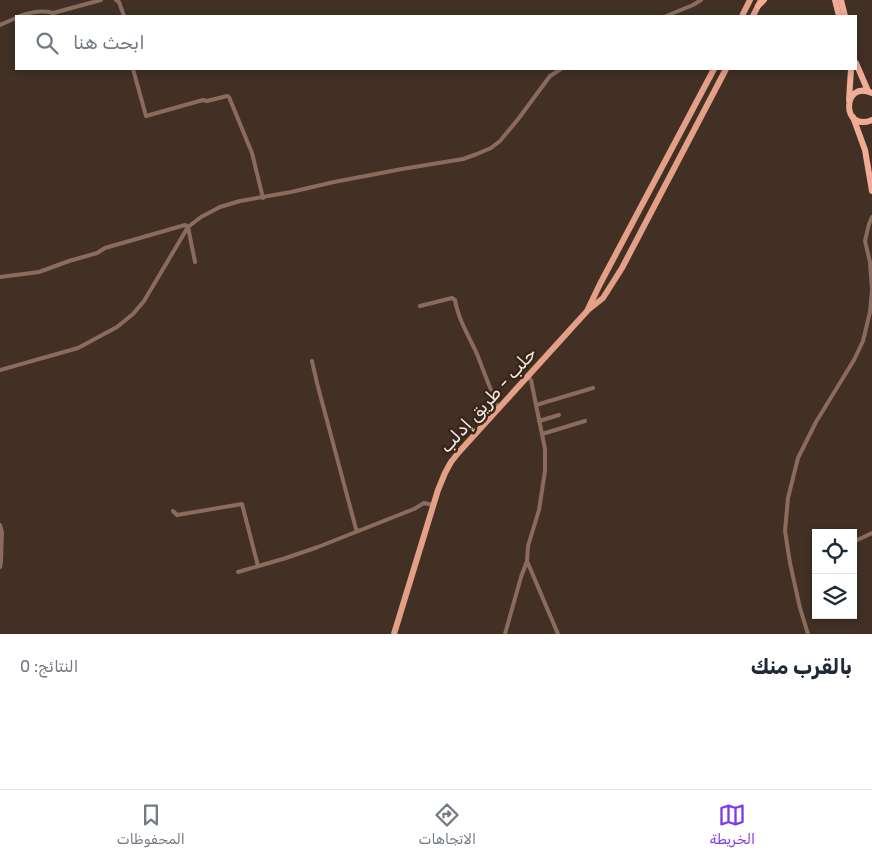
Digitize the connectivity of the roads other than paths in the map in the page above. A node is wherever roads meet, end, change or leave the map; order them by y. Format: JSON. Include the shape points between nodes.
{"nodes":[{"id":1,"x":101,"y":0,"type":"edge"},
{"id":2,"x":116,"y":0,"type":"edge"},
{"id":3,"x":701,"y":0,"type":"edge"},
{"id":4,"x":828,"y":0,"type":"edge"},
{"id":5,"x":835,"y":0,"type":"edge"},
{"id":6,"x":841,"y":0,"type":"edge"},
{"id":7,"x":749,"y":1,"type":"edge"},
{"id":8,"x":761,"y":2,"type":"edge"},
{"id":9,"x":838,"y":13,"type":"edge"},
{"id":10,"x":22,"y":15,"type":"edge"},
{"id":11,"x":124,"y":15,"type":"edge"},
{"id":12,"x":668,"y":15,"type":"edge"},
{"id":13,"x":742,"y":15,"type":"edge"},
{"id":14,"x":754,"y":15,"type":"edge"},
{"id":15,"x":845,"y":15,"type":"edge"},
{"id":16,"x":15,"y":18,"type":"edge"},
{"id":17,"x":0,"y":25,"type":"edge"},
{"id":18,"x":857,"y":65,"type":"edge"},
{"id":19,"x":133,"y":70,"type":"edge"},
{"id":20,"x":559,"y":70,"type":"edge"},
{"id":21,"x":713,"y":70,"type":"edge"},
{"id":22,"x":725,"y":70,"type":"edge"},
{"id":23,"x":851,"y":70,"type":"edge"},
{"id":24,"x":870,"y":92,"type":"edge"},
{"id":25,"x":849,"y":101,"type":"junction"},
{"id":26,"x":853,"y":117,"type":"junction"},
{"id":27,"x":872,"y":120,"type":"edge"},
{"id":28,"x":872,"y":191,"type":"edge"},
{"id":29,"x":262,"y":198,"type":"junction"},
{"id":30,"x":872,"y":217,"type":"edge"},
{"id":31,"x":188,"y":227,"type":"junction"},
{"id":32,"x":195,"y":262,"type":"dead end"},
{"id":33,"x":0,"y":277,"type":"edge"},
{"id":34,"x":420,"y":306,"type":"dead end"},
{"id":35,"x":588,"y":310,"type":"junction"},
{"id":36,"x":312,"y":361,"type":"dead end"},
{"id":37,"x":0,"y":370,"type":"edge"},
{"id":38,"x":528,"y":377,"type":"junction"},
{"id":39,"x":593,"y":388,"type":"dead end"},
{"id":40,"x":536,"y":405,"type":"junction"},
{"id":41,"x":499,"y":409,"type":"junction"},
{"id":42,"x":559,"y":415,"type":"dead end"},
{"id":43,"x":539,"y":420,"type":"junction"},
{"id":44,"x":585,"y":421,"type":"dead end"},
{"id":45,"x":542,"y":434,"type":"junction"},
{"id":46,"x":433,"y":505,"type":"junction"},
{"id":47,"x":173,"y":510,"type":"dead end"},
{"id":48,"x":0,"y":525,"type":"edge"},
{"id":49,"x":359,"y":531,"type":"junction"},
{"id":50,"x":872,"y":533,"type":"edge"},
{"id":51,"x":857,"y":540,"type":"edge"},
{"id":52,"x":527,"y":560,"type":"junction"},
{"id":53,"x":258,"y":566,"type":"junction"},
{"id":54,"x":0,"y":567,"type":"edge"},
{"id":55,"x":238,"y":572,"type":"dead end"},
{"id":56,"x":394,"y":634,"type":"edge"},
{"id":57,"x":506,"y":634,"type":"edge"},
{"id":58,"x":558,"y":634,"type":"edge"},
{"id":59,"x":808,"y":634,"type":"edge"}],
"edges":[{"from":1,"to":10,"type":"street","via":[[53,13],[30,12]]},
{"from":2,"to":11,"type":"street"},
{"from":3,"to":12,"type":"street"},
{"from":4,"to":9,"type":"highway"},
{"from":5,"to":9,"type":"highway"},
{"from":6,"to":15,"type":"highway"},
{"from":7,"to":8,"type":"main road"},
{"from":7,"to":13,"type":"main road"},
{"from":8,"to":14,"type":"main road"},
{"from":16,"to":17,"type":"street"},
{"from":18,"to":24,"type":"highway"},
{"from":19,"to":29,"type":"street","via":[[146,116],[203,100],[229,97],[252,153]]},
{"from":20,"to":29,"type":"street","via":[[550,76],[519,118],[491,148],[463,159]]},
{"from":21,"to":35,"type":"main road","name":"حلب - طريق إدلب"},
{"from":22,"to":35,"type":"main road","name":"حلب - طريق إدلب","via":[[622,268],[603,298]]},
{"from":23,"to":25,"type":"highway"},
{"from":24,"to":25,"type":"highway","via":[[857,92]]},
{"from":25,"to":26,"type":"highway","via":[[848,110]]},
{"from":26,"to":27,"type":"highway","via":[[861,122]]},
{"from":26,"to":28,"type":"highway","via":[[865,150]]},
{"from":29,"to":31,"type":"street","via":[[220,207]]},
{"from":30,"to":59,"type":"street","via":[[865,241],[872,290],[863,341],[798,458],[788,498],[785,530]]},
{"from":31,"to":32,"type":"street"},
{"from":31,"to":33,"type":"street","via":[[185,225],[105,248],[39,272]]},
{"from":31,"to":37,"type":"street","via":[[144,301],[117,327],[78,348]]},
{"from":34,"to":41,"type":"street","via":[[455,300]]},
{"from":35,"to":38,"type":"main road","name":"حلب - طريق إدلب"},
{"from":36,"to":49,"type":"street"},
{"from":38,"to":40,"type":"street"},
{"from":38,"to":41,"type":"main road","name":"حلب - طريق إدلب"},
{"from":39,"to":40,"type":"street"},
{"from":40,"to":43,"type":"street"},
{"from":41,"to":46,"type":"main road","name":"حلب - طريق إدلب","via":[[451,462]]},
{"from":42,"to":43,"type":"street"},
{"from":43,"to":45,"type":"street"},
{"from":44,"to":45,"type":"street"},
{"from":45,"to":52,"type":"street","via":[[545,471]]},
{"from":46,"to":49,"type":"street","via":[[424,503]]},
{"from":46,"to":56,"type":"main road","name":"حلب - طريق إدلب"},
{"from":47,"to":53,"type":"street","via":[[178,515],[242,504]]},
{"from":48,"to":54,"type":"street"},
{"from":49,"to":53,"type":"street"},
{"from":50,"to":51,"type":"street"},
{"from":52,"to":57,"type":"street"},
{"from":52,"to":58,"type":"street"},
{"from":53,"to":55,"type":"street"}]}
